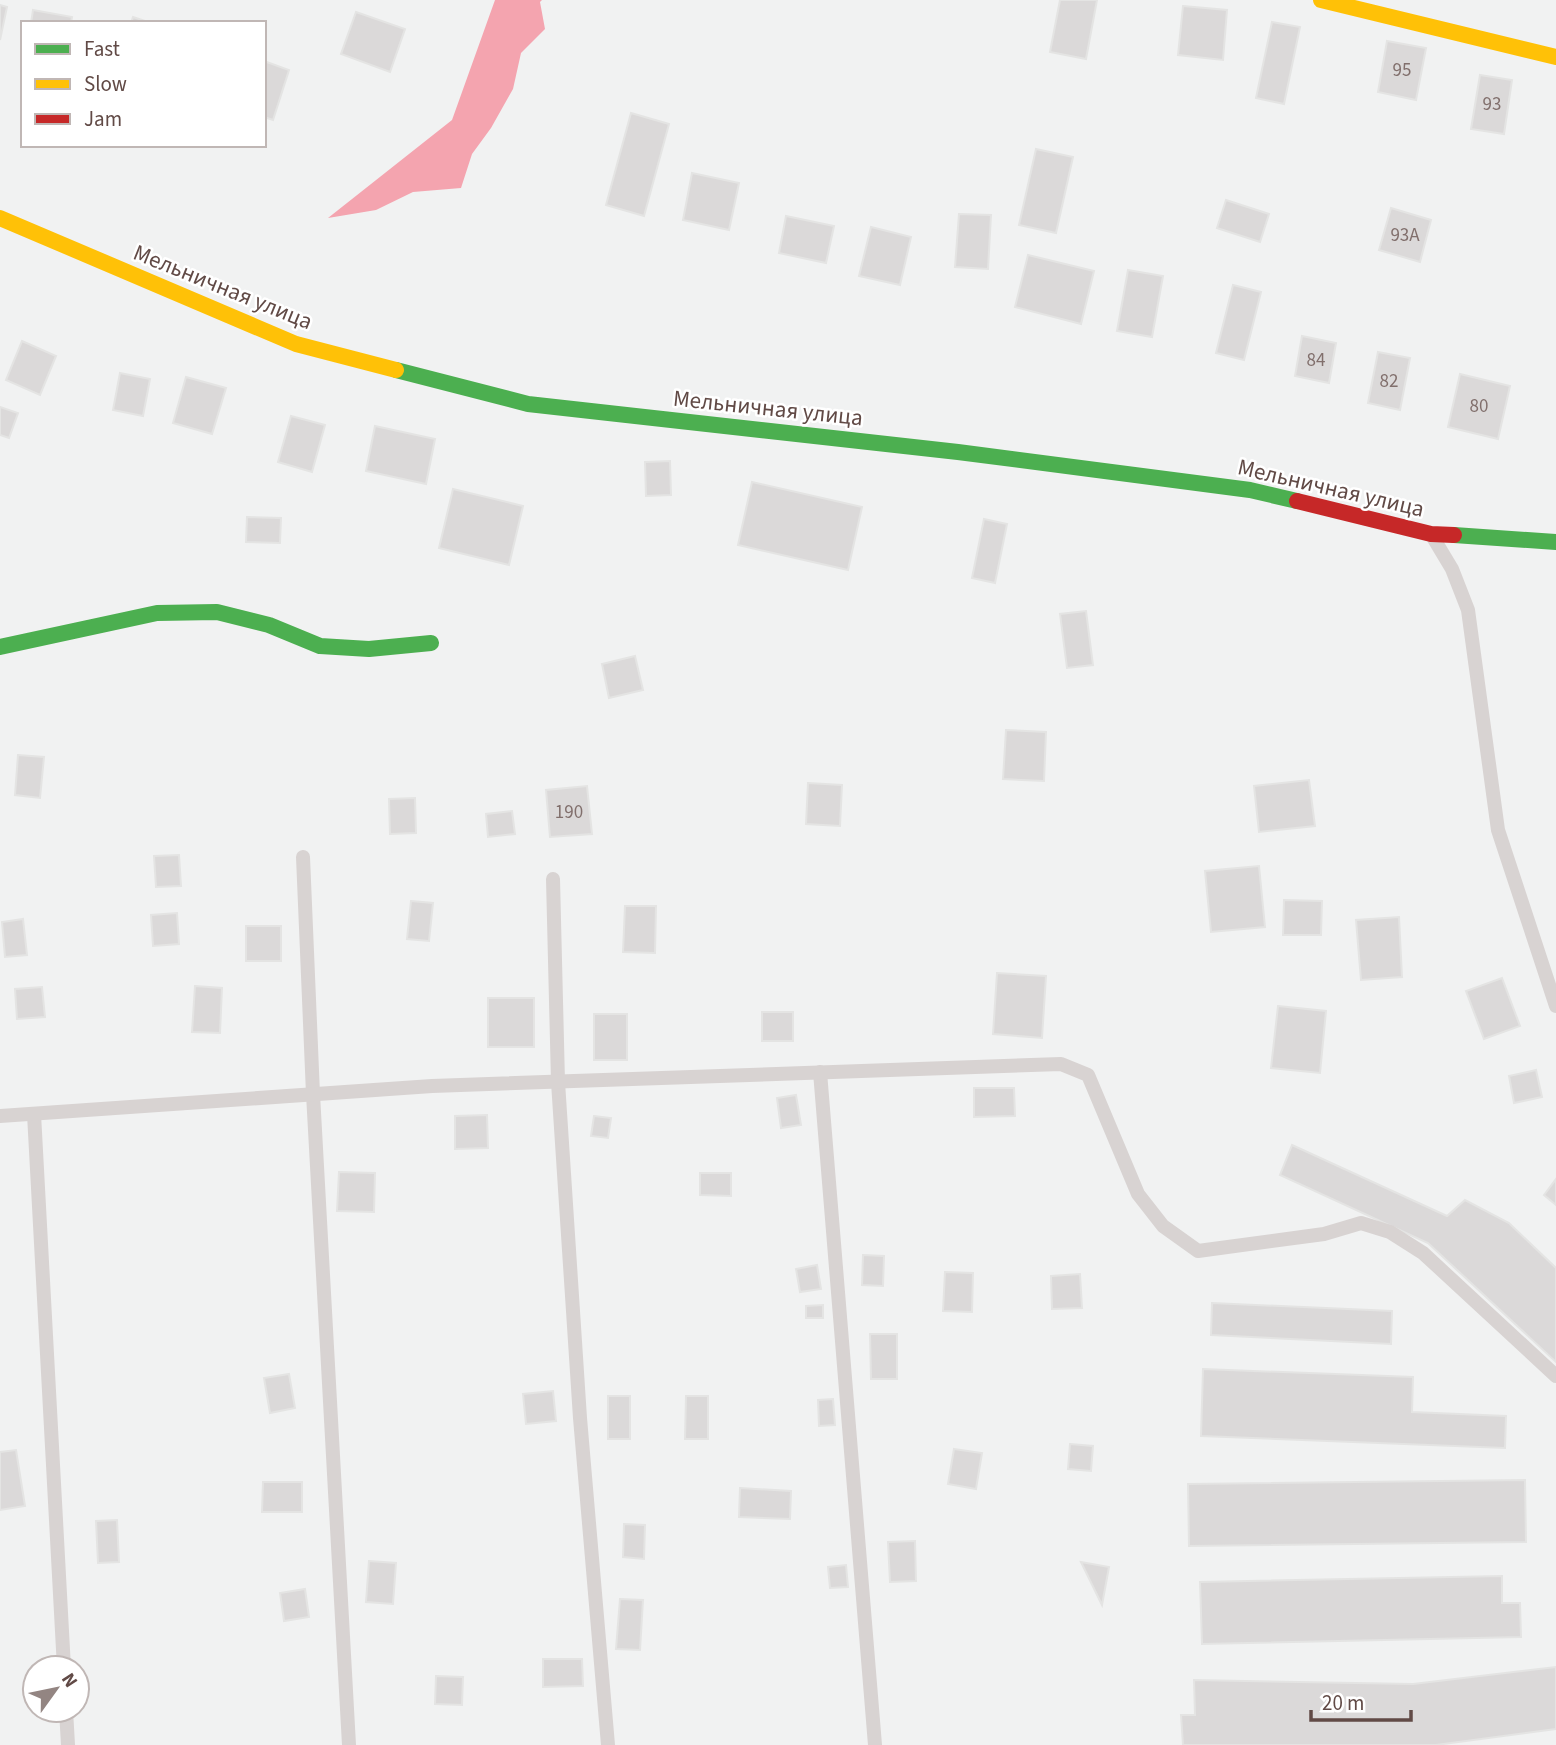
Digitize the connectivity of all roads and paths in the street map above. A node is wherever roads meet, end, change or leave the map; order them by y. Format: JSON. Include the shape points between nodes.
{"nodes":[{"id":1,"x":1321,"y":0,"type":"edge"},
{"id":2,"x":1556,"y":57,"type":"edge"},
{"id":3,"x":0,"y":218,"type":"edge"},
{"id":4,"x":1431,"y":534,"type":"junction"},
{"id":5,"x":1556,"y":542,"type":"edge"},
{"id":6,"x":431,"y":643,"type":"dead end"},
{"id":7,"x":0,"y":647,"type":"edge"},
{"id":8,"x":303,"y":856,"type":"dead end"},
{"id":9,"x":553,"y":879,"type":"dead end"},
{"id":10,"x":1556,"y":1006,"type":"edge"},
{"id":11,"x":820,"y":1072,"type":"junction"},
{"id":12,"x":558,"y":1082,"type":"junction"},
{"id":13,"x":313,"y":1094,"type":"junction"},
{"id":14,"x":34,"y":1114,"type":"junction"},
{"id":15,"x":0,"y":1116,"type":"edge"},
{"id":16,"x":1556,"y":1376,"type":"edge"},
{"id":17,"x":63,"y":1654,"type":"edge"},
{"id":18,"x":67,"y":1724,"type":"edge"},
{"id":19,"x":68,"y":1745,"type":"edge"},
{"id":20,"x":349,"y":1745,"type":"edge"},
{"id":21,"x":608,"y":1745,"type":"edge"},
{"id":22,"x":875,"y":1745,"type":"edge"}],
"edges":[{"from":1,"to":2,"type":"street"},
{"from":3,"to":4,"type":"street","name":"Мельничная улица","via":[[296,344],[528,404],[958,452],[1250,491]]},
{"from":4,"to":5,"type":"street","name":"Мельничная улица"},
{"from":4,"to":10,"type":"lane","via":[[1452,569],[1468,610],[1498,830]]},
{"from":6,"to":7,"type":"street","via":[[369,649],[320,646],[269,625],[217,612],[157,613]]},
{"from":8,"to":13,"type":"lane"},
{"from":9,"to":12,"type":"lane"},
{"from":11,"to":12,"type":"lane"},
{"from":11,"to":16,"type":"lane","via":[[1061,1064],[1079,1071],[1088,1075],[1138,1194],[1163,1226],[1198,1251],[1324,1234],[1361,1223],[1390,1232],[1423,1253]]},
{"from":11,"to":22,"type":"lane"},
{"from":12,"to":13,"type":"lane"},
{"from":12,"to":21,"type":"lane"},
{"from":13,"to":14,"type":"lane"},
{"from":13,"to":20,"type":"lane"},
{"from":14,"to":15,"type":"lane"},
{"from":14,"to":17,"type":"lane"},
{"from":18,"to":19,"type":"lane"}]}
